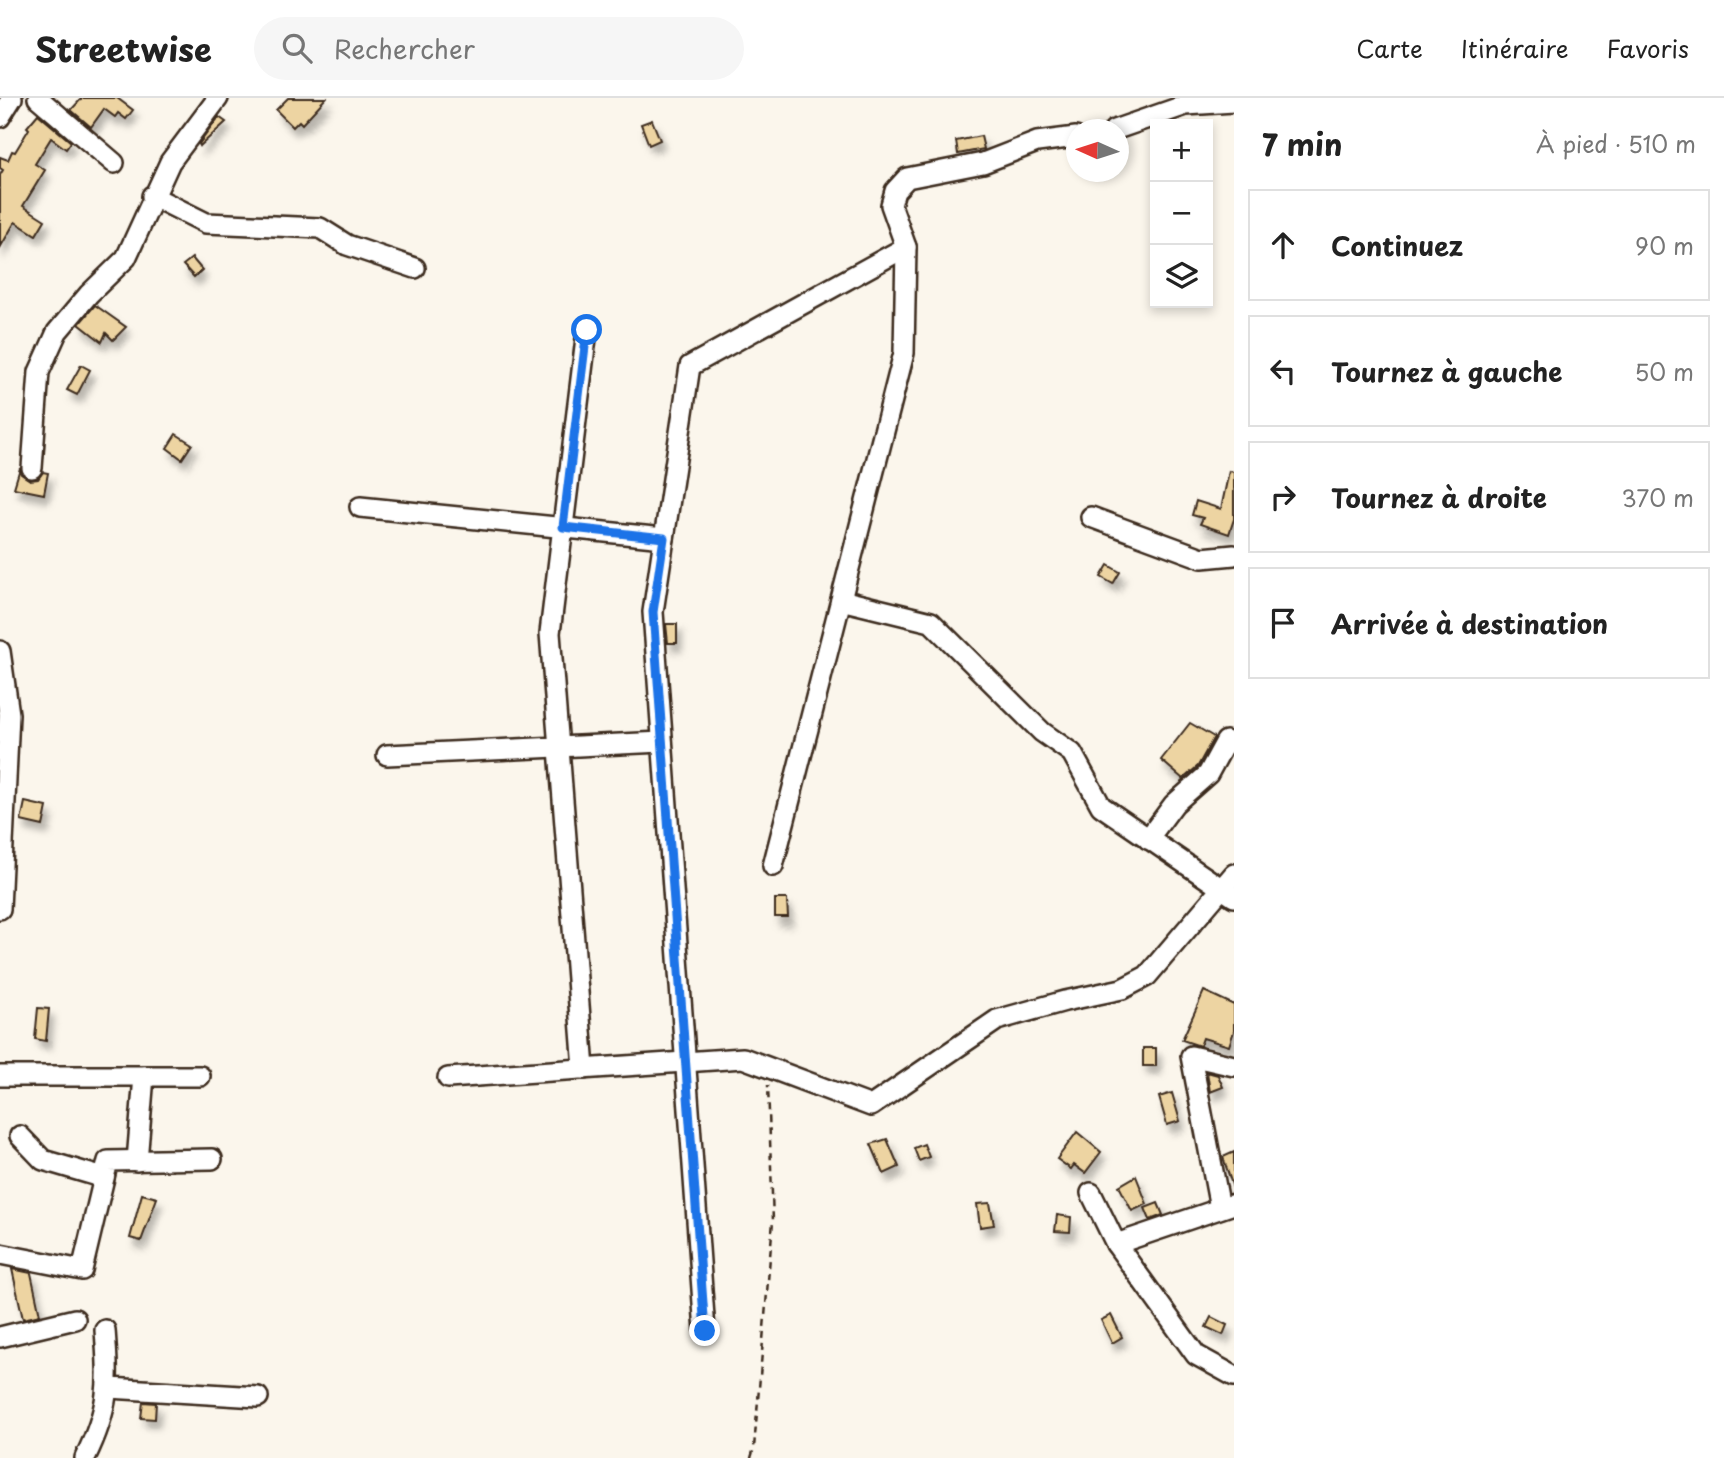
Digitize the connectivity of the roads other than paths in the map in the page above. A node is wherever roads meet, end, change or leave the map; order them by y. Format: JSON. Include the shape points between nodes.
{"nodes":[{"id":1,"x":12,"y":98,"type":"edge"},
{"id":2,"x":38,"y":98,"type":"edge"},
{"id":3,"x":218,"y":98,"type":"edge"},
{"id":4,"x":1139,"y":98,"type":"edge"},
{"id":5,"x":1234,"y":102,"type":"edge"},
{"id":6,"x":0,"y":117,"type":"edge"},
{"id":7,"x":1146,"y":117,"type":"junction"},
{"id":8,"x":1129,"y":124,"type":"edge"},
{"id":9,"x":1066,"y":138,"type":"edge"},
{"id":10,"x":114,"y":163,"type":"dead end"},
{"id":11,"x":152,"y":196,"type":"junction"},
{"id":12,"x":906,"y":247,"type":"junction"},
{"id":13,"x":415,"y":268,"type":"dead end"},
{"id":14,"x":587,"y":330,"type":"dead end"},
{"id":15,"x":32,"y":468,"type":"dead end"},
{"id":16,"x":360,"y":507,"type":"dead end"},
{"id":17,"x":1091,"y":517,"type":"dead end"},
{"id":18,"x":563,"y":527,"type":"junction"},
{"id":19,"x":664,"y":538,"type":"junction"},
{"id":20,"x":1234,"y":555,"type":"edge"},
{"id":21,"x":841,"y":600,"type":"junction"},
{"id":22,"x":0,"y":651,"type":"edge"},
{"id":23,"x":1226,"y":741,"type":"dead end"},
{"id":24,"x":662,"y":742,"type":"junction"},
{"id":25,"x":559,"y":747,"type":"junction"},
{"id":26,"x":387,"y":755,"type":"dead end"},
{"id":27,"x":1148,"y":839,"type":"junction"},
{"id":28,"x":773,"y":866,"type":"dead end"},
{"id":29,"x":1234,"y":874,"type":"edge"},
{"id":30,"x":1227,"y":893,"type":"edge"},
{"id":31,"x":1,"y":903,"type":"edge"},
{"id":32,"x":685,"y":1062,"type":"junction"},
{"id":33,"x":1234,"y":1066,"type":"edge"},
{"id":34,"x":584,"y":1069,"type":"junction"},
{"id":35,"x":0,"y":1076,"type":"edge"},
{"id":36,"x":144,"y":1076,"type":"junction"},
{"id":37,"x":200,"y":1076,"type":"dead end"},
{"id":38,"x":448,"y":1077,"type":"dead end"},
{"id":39,"x":20,"y":1136,"type":"dead end"},
{"id":40,"x":212,"y":1159,"type":"dead end"},
{"id":41,"x":137,"y":1161,"type":"junction"},
{"id":42,"x":104,"y":1178,"type":"junction"},
{"id":43,"x":1091,"y":1193,"type":"dead end"},
{"id":44,"x":1227,"y":1206,"type":"edge"},
{"id":45,"x":1116,"y":1244,"type":"junction"},
{"id":46,"x":0,"y":1254,"type":"edge"},
{"id":47,"x":75,"y":1319,"type":"dead end"},
{"id":48,"x":105,"y":1330,"type":"dead end"},
{"id":49,"x":705,"y":1331,"type":"dead end"},
{"id":50,"x":0,"y":1337,"type":"edge"},
{"id":51,"x":1234,"y":1376,"type":"edge"},
{"id":52,"x":109,"y":1388,"type":"junction"},
{"id":53,"x":258,"y":1397,"type":"dead end"},
{"id":54,"x":85,"y":1458,"type":"edge"}],
"edges":[{"from":1,"to":6,"type":"street"},
{"from":2,"to":10,"type":"street"},
{"from":3,"to":11,"type":"street","via":[[170,162]]},
{"from":4,"to":7,"type":"street"},
{"from":5,"to":7,"type":"street","via":[[1186,104]]},
{"from":7,"to":8,"type":"street"},
{"from":9,"to":12,"type":"street","via":[[1037,142],[983,163],[907,177],[891,205]]},
{"from":11,"to":13,"type":"street","via":[[206,223],[320,228],[347,244]]},
{"from":11,"to":15,"type":"street","via":[[126,258],[57,332],[39,372]]},
{"from":12,"to":19,"type":"street","via":[[690,366]]},
{"from":12,"to":21,"type":"street","via":[[904,353]]},
{"from":14,"to":18,"type":"street"},
{"from":16,"to":18,"type":"street"},
{"from":17,"to":20,"type":"street","via":[[1202,558]]},
{"from":18,"to":19,"type":"street"},
{"from":18,"to":25,"type":"street","via":[[550,633]]},
{"from":19,"to":24,"type":"street","via":[[653,612]]},
{"from":21,"to":27,"type":"street","via":[[931,622],[1042,732],[1072,753],[1101,806]]},
{"from":21,"to":28,"type":"street"},
{"from":22,"to":31,"type":"street","via":[[9,713]]},
{"from":23,"to":27,"type":"street","via":[[1208,774],[1174,804]]},
{"from":24,"to":25,"type":"street"},
{"from":24,"to":32,"type":"street"},
{"from":25,"to":26,"type":"street"},
{"from":25,"to":34,"type":"street"},
{"from":27,"to":30,"type":"street"},
{"from":29,"to":30,"type":"street"},
{"from":30,"to":32,"type":"street","via":[[1147,976],[1122,989],[997,1020],[871,1106],[744,1058]]},
{"from":32,"to":34,"type":"street"},
{"from":32,"to":49,"type":"street"},
{"from":33,"to":44,"type":"street","via":[[1191,1056]]},
{"from":34,"to":38,"type":"street"},
{"from":35,"to":36,"type":"street"},
{"from":36,"to":37,"type":"street"},
{"from":36,"to":41,"type":"street"},
{"from":39,"to":42,"type":"street","via":[[43,1160]]},
{"from":40,"to":41,"type":"street"},
{"from":41,"to":42,"type":"street","via":[[108,1161]]},
{"from":42,"to":46,"type":"street","via":[[82,1270]]},
{"from":43,"to":45,"type":"street"},
{"from":44,"to":45,"type":"street"},
{"from":45,"to":51,"type":"street","via":[[1196,1355]]},
{"from":47,"to":50,"type":"street"},
{"from":48,"to":52,"type":"street"},
{"from":52,"to":53,"type":"street"},
{"from":52,"to":54,"type":"street","via":[[102,1423]]}]}
